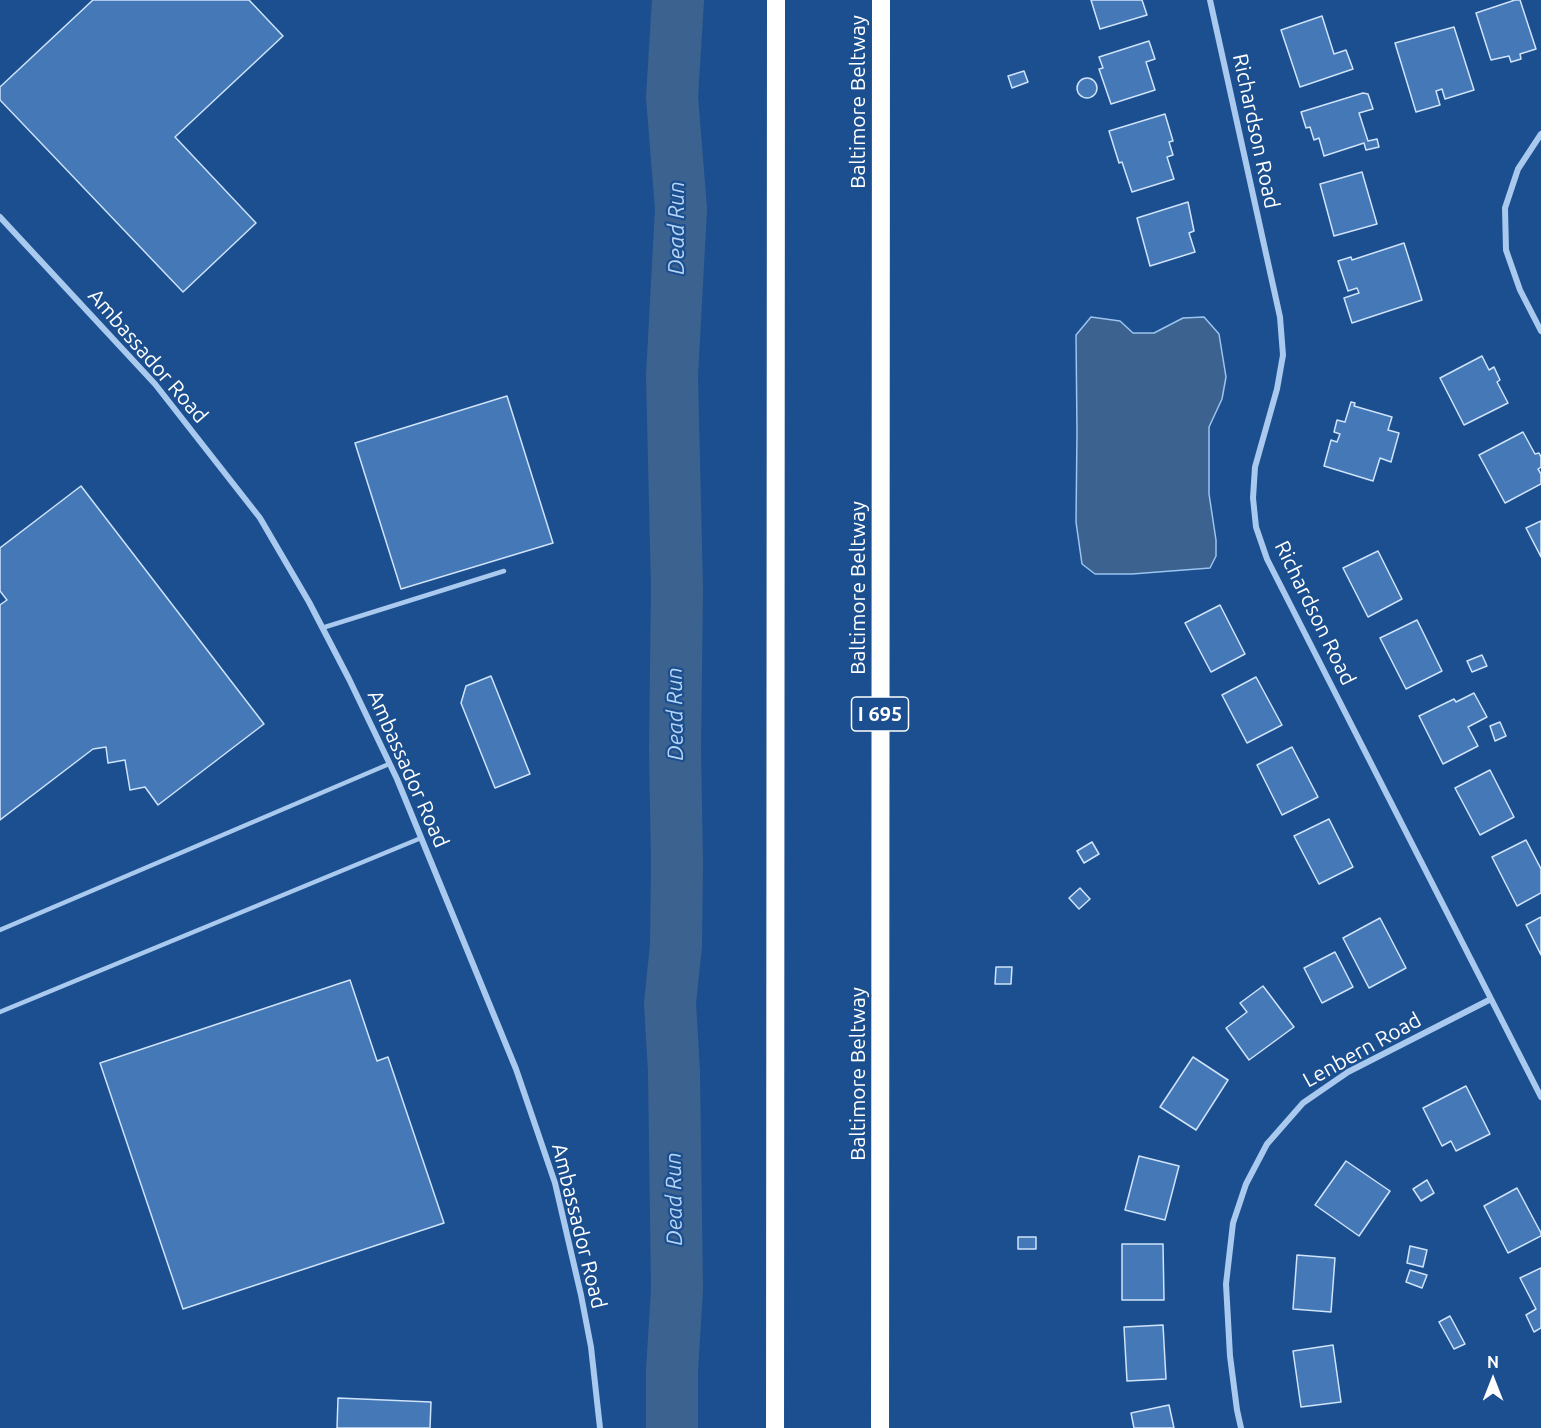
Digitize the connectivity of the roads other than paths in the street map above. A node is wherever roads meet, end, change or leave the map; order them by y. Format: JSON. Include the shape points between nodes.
{"nodes":[{"id":1,"x":776,"y":0,"type":"edge"},
{"id":2,"x":881,"y":0,"type":"edge"},
{"id":3,"x":1210,"y":0,"type":"edge"},
{"id":4,"x":1541,"y":134,"type":"edge"},
{"id":5,"x":0,"y":218,"type":"edge"},
{"id":6,"x":1541,"y":331,"type":"edge"},
{"id":7,"x":504,"y":571,"type":"dead end"},
{"id":8,"x":322,"y":628,"type":"junction"},
{"id":9,"x":390,"y":764,"type":"junction"},
{"id":10,"x":421,"y":838,"type":"junction"},
{"id":11,"x":0,"y":930,"type":"edge"},
{"id":12,"x":1491,"y":999,"type":"junction"},
{"id":13,"x":0,"y":1012,"type":"edge"},
{"id":14,"x":1541,"y":1097,"type":"edge"},
{"id":15,"x":600,"y":1428,"type":"edge"},
{"id":16,"x":775,"y":1428,"type":"edge"},
{"id":17,"x":880,"y":1428,"type":"edge"},
{"id":18,"x":1241,"y":1428,"type":"edge"}],
"edges":[{"from":1,"to":16,"type":"highway"},
{"from":2,"to":17,"type":"highway","name":"Baltimore Beltway","number":"I 695"},
{"from":3,"to":12,"type":"street","name":"Richardson Road","via":[[1280,317],[1283,356],[1255,467],[1256,527],[1267,559]]},
{"from":4,"to":6,"type":"street","via":[[1518,169],[1505,208],[1506,250],[1520,290]]},
{"from":5,"to":8,"type":"street","name":"Ambassador Road","via":[[155,384],[198,438],[260,519]]},
{"from":7,"to":8,"type":"lane"},
{"from":8,"to":9,"type":"street","name":"Ambassador Road"},
{"from":9,"to":10,"type":"street","name":"Ambassador Road"},
{"from":9,"to":11,"type":"lane"},
{"from":10,"to":13,"type":"lane"},
{"from":10,"to":15,"type":"street","name":"Ambassador Road","via":[[516,1069],[555,1183],[591,1347]]},
{"from":12,"to":14,"type":"street","name":"Richardson Road"},
{"from":12,"to":18,"type":"street","name":"Lenbern Road","via":[[1348,1072],[1303,1103],[1267,1144],[1246,1184],[1233,1223],[1226,1284],[1230,1356]]}]}
